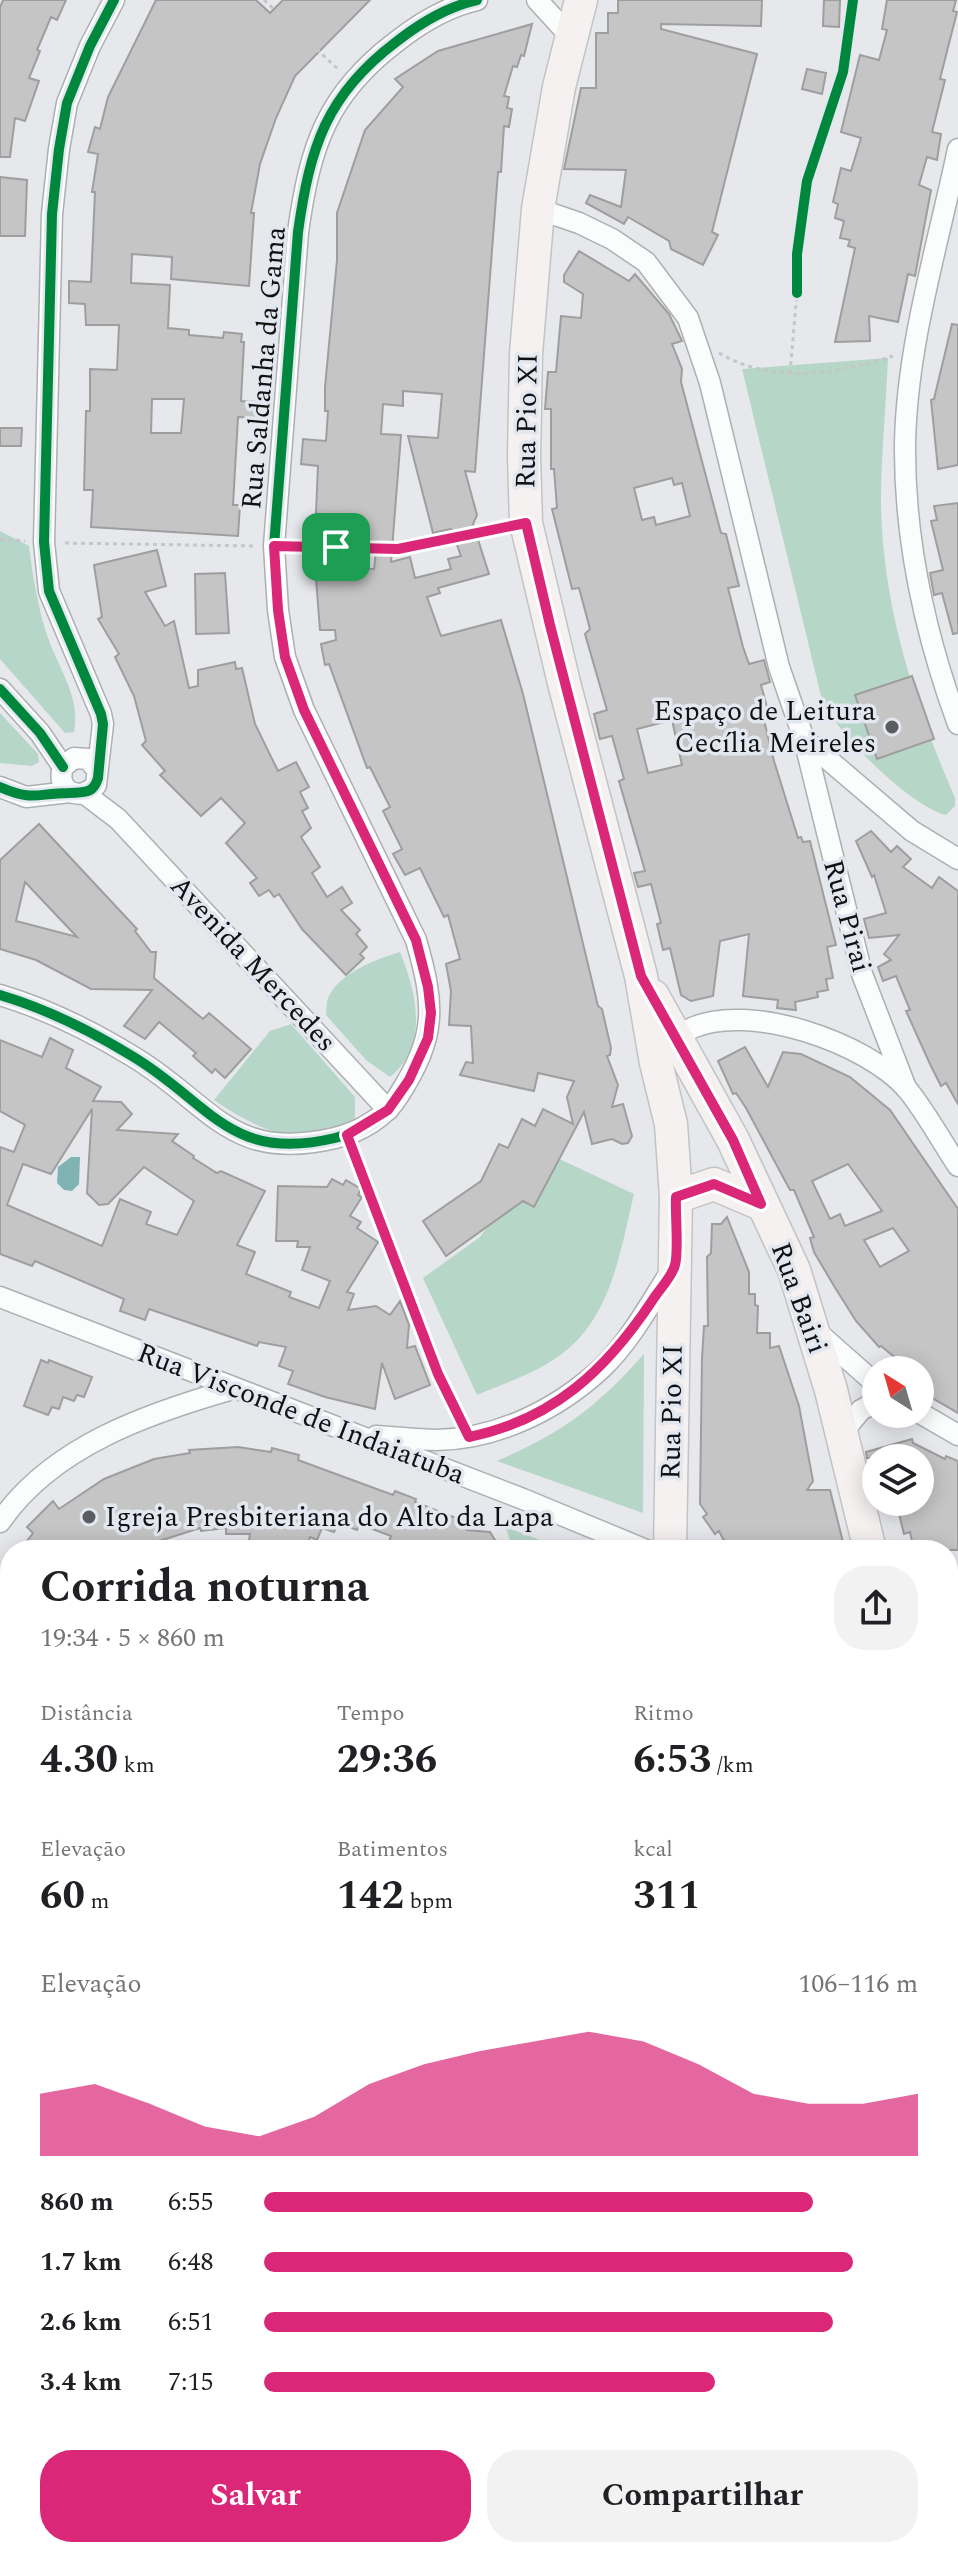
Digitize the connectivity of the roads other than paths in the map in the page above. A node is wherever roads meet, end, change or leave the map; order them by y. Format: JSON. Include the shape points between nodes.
{"nodes":[{"id":1,"x":114,"y":0,"type":"edge"},
{"id":2,"x":477,"y":0,"type":"edge"},
{"id":3,"x":537,"y":0,"type":"edge"},
{"id":4,"x":581,"y":0,"type":"edge"},
{"id":5,"x":570,"y":36,"type":"junction"},
{"id":6,"x":958,"y":149,"type":"edge"},
{"id":7,"x":538,"y":209,"type":"junction"},
{"id":8,"x":0,"y":689,"type":"edge"},
{"id":9,"x":958,"y":724,"type":"edge"},
{"id":10,"x":804,"y":739,"type":"junction"},
{"id":11,"x":78,"y":775,"type":"junction"},
{"id":12,"x":0,"y":787,"type":"edge"},
{"id":13,"x":954,"y":851,"type":"edge"},
{"id":14,"x":641,"y":976,"type":"junction"},
{"id":15,"x":0,"y":995,"type":"edge"},
{"id":16,"x":737,"y":1020,"type":"junction"},
{"id":17,"x":684,"y":1051,"type":"junction"},
{"id":18,"x":656,"y":1063,"type":"junction"},
{"id":19,"x":906,"y":1088,"type":"junction"},
{"id":20,"x":388,"y":1110,"type":"junction"},
{"id":21,"x":958,"y":1166,"type":"edge"},
{"id":22,"x":676,"y":1197,"type":"junction"},
{"id":23,"x":761,"y":1204,"type":"junction"},
{"id":24,"x":675,"y":1265,"type":"junction"},
{"id":25,"x":0,"y":1297,"type":"edge"},
{"id":26,"x":813,"y":1328,"type":"junction"},
{"id":27,"x":862,"y":1372,"type":"edge"},
{"id":28,"x":233,"y":1389,"type":"junction"},
{"id":29,"x":862,"y":1409,"type":"edge"},
{"id":30,"x":934,"y":1421,"type":"edge"},
{"id":31,"x":842,"y":1433,"type":"junction"},
{"id":32,"x":357,"y":1434,"type":"junction"},
{"id":33,"x":958,"y":1435,"type":"edge"},
{"id":34,"x":0,"y":1522,"type":"edge"},
{"id":35,"x":621,"y":1540,"type":"edge"},
{"id":36,"x":670,"y":1540,"type":"edge"},
{"id":37,"x":868,"y":1540,"type":"edge"}],
"edges":[{"from":1,"to":11,"type":"street","via":[[67,103],[52,214],[44,542],[49,591],[103,724]]},
{"from":2,"to":20,"type":"street","name":"Rua Saldanha da Gama","via":[[444,10],[409,31],[351,80],[318,141],[305,181],[298,232],[274,546],[278,610],[304,710],[416,940],[428,987],[428,1038]]},
{"from":3,"to":5,"type":"street"},
{"from":4,"to":5,"type":"main road","name":"Rua Pio XI"},
{"from":5,"to":7,"type":"main road","name":"Rua Pio XI"},
{"from":6,"to":9,"type":"street","via":[[917,341],[905,443],[909,528],[930,639]]},
{"from":7,"to":10,"type":"street","name":"Rua Pirai","via":[[612,239],[646,262],[688,318],[710,383],[779,667]]},
{"from":7,"to":14,"type":"main road","name":"Rua Pio XI","via":[[526,354],[526,523]]},
{"from":8,"to":11,"type":"street","name":"Avenida Mercedes"},
{"from":10,"to":13,"type":"street","via":[[912,831]]},
{"from":10,"to":19,"type":"street","name":"Rua Pirai","via":[[862,974]]},
{"from":11,"to":12,"type":"street","via":[[26,797]]},
{"from":11,"to":20,"type":"street","name":"Avenida Mercedes"},
{"from":14,"to":17,"type":"main road","name":"Rua Bairi"},
{"from":14,"to":18,"type":"main road","name":"Rua Pio XI"},
{"from":15,"to":20,"type":"street","name":"Rua Saldanha da Gama","via":[[67,1020],[135,1057],[223,1125],[264,1143],[307,1145],[347,1135]]},
{"from":16,"to":17,"type":"street"},
{"from":16,"to":17,"type":"street","via":[[693,1028]]},
{"from":16,"to":19,"type":"street","via":[[814,1032],[841,1042]]},
{"from":17,"to":18,"type":"street"},
{"from":17,"to":23,"type":"main road","name":"Rua Bairi"},
{"from":18,"to":22,"type":"main road","name":"Rua Pio XI","via":[[671,1124]]},
{"from":19,"to":21,"type":"street"},
{"from":22,"to":23,"type":"main road","via":[[714,1184]]},
{"from":22,"to":24,"type":"main road","name":"Rua Pio XI"},
{"from":23,"to":26,"type":"main road","name":"Rua Bairi","via":[[794,1270]]},
{"from":24,"to":32,"type":"street","via":[[603,1367],[560,1401],[503,1428],[469,1437]]},
{"from":24,"to":36,"type":"main road","name":"Rua Pio XI"},
{"from":25,"to":28,"type":"street","name":"Rua Visconde de Indaiatuba"},
{"from":26,"to":27,"type":"street"},
{"from":26,"to":31,"type":"main road","name":"Rua Bairi"},
{"from":28,"to":32,"type":"street","name":"Rua Visconde de Indaiatuba"},
{"from":28,"to":34,"type":"street","via":[[173,1406],[103,1436],[44,1475]]},
{"from":29,"to":31,"type":"street"},
{"from":30,"to":33,"type":"street"},
{"from":31,"to":37,"type":"main road","name":"Rua Bairi"},
{"from":32,"to":35,"type":"street","name":"Rua Visconde de Indaiatuba"}]}
